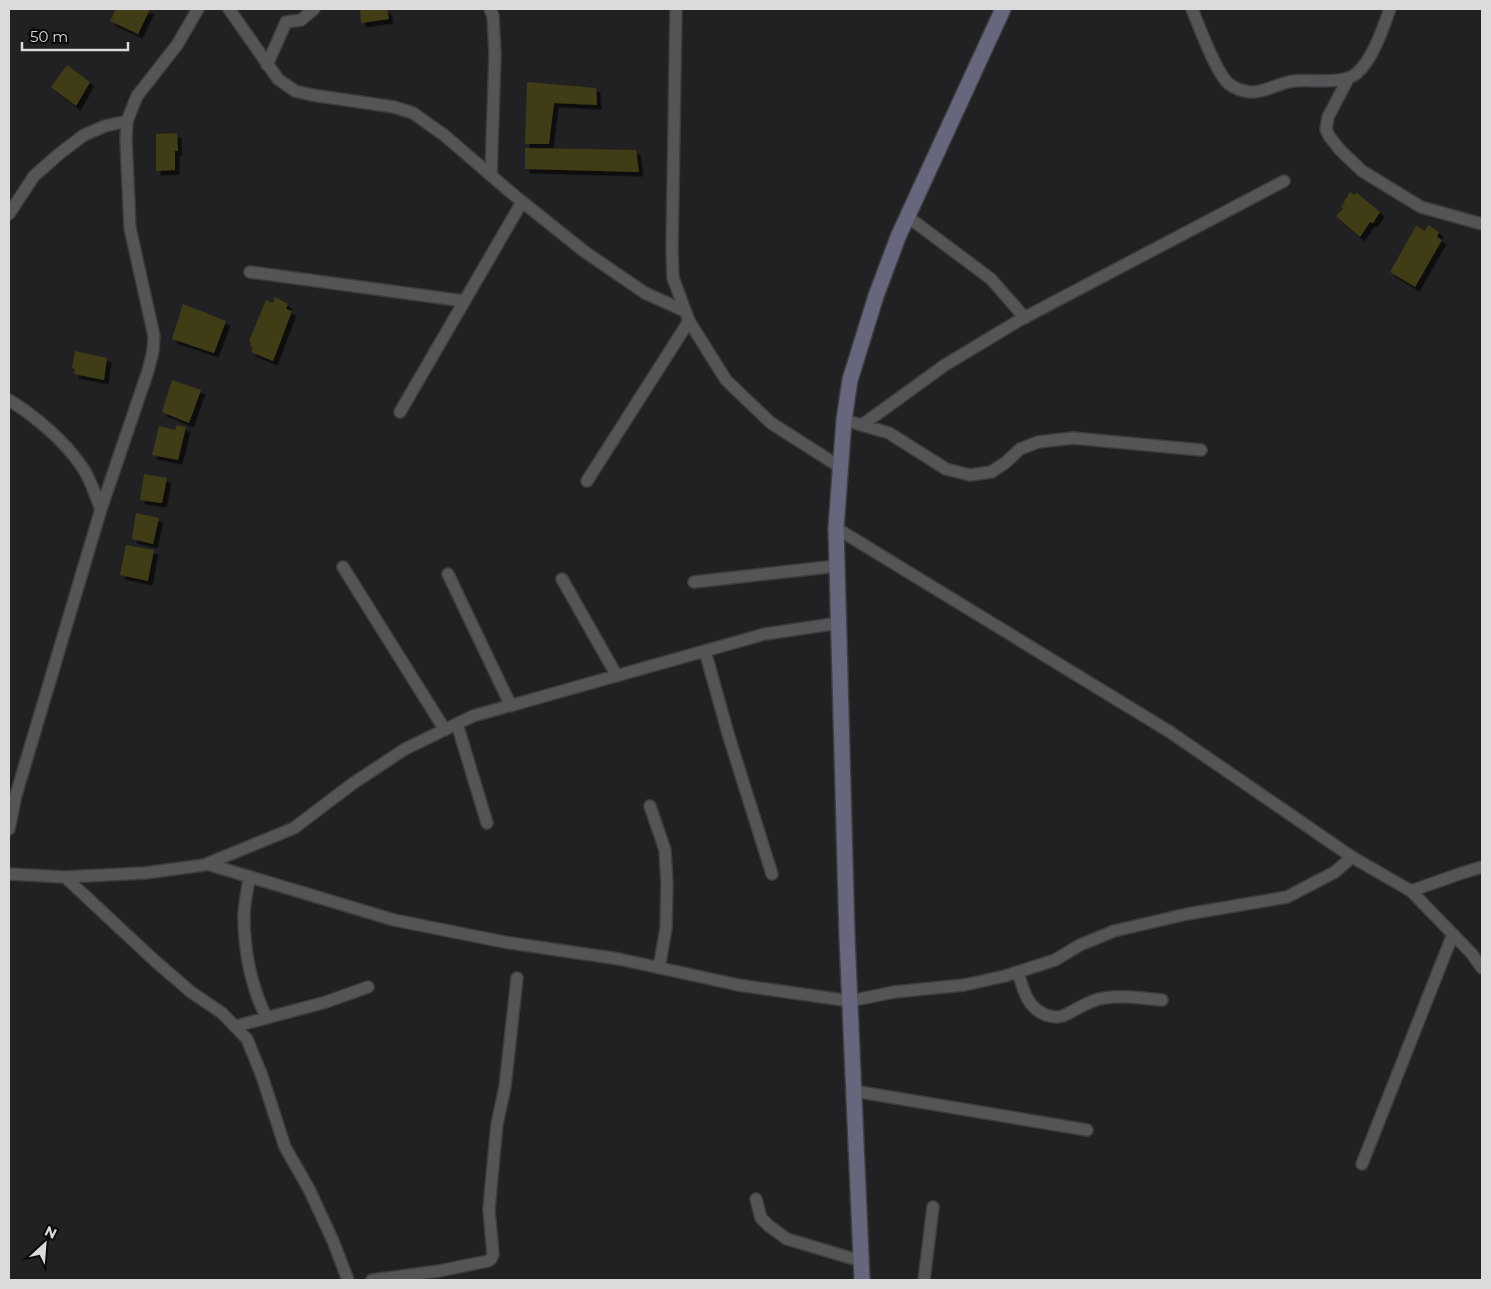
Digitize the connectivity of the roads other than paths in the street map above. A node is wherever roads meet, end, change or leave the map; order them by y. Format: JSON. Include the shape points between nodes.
{"nodes":[{"id":1,"x":198,"y":9,"type":"edge"},
{"id":2,"x":229,"y":9,"type":"edge"},
{"id":3,"x":314,"y":9,"type":"edge"},
{"id":4,"x":490,"y":9,"type":"edge"},
{"id":5,"x":676,"y":9,"type":"edge"},
{"id":6,"x":1003,"y":9,"type":"edge"},
{"id":7,"x":1192,"y":9,"type":"edge"},
{"id":8,"x":1390,"y":9,"type":"edge"},
{"id":9,"x":267,"y":65,"type":"junction"},
{"id":10,"x":1348,"y":79,"type":"junction"},
{"id":11,"x":127,"y":121,"type":"junction"},
{"id":12,"x":490,"y":175,"type":"junction"},
{"id":13,"x":1284,"y":181,"type":"dead end"},
{"id":14,"x":522,"y":202,"type":"junction"},
{"id":15,"x":9,"y":214,"type":"edge"},
{"id":16,"x":908,"y":217,"type":"junction"},
{"id":17,"x":1482,"y":224,"type":"edge"},
{"id":18,"x":250,"y":272,"type":"dead end"},
{"id":19,"x":464,"y":301,"type":"junction"},
{"id":20,"x":687,"y":316,"type":"junction"},
{"id":21,"x":1025,"y":318,"type":"junction"},
{"id":22,"x":9,"y":400,"type":"edge"},
{"id":23,"x":400,"y":412,"type":"dead end"},
{"id":24,"x":844,"y":420,"type":"junction"},
{"id":25,"x":862,"y":425,"type":"junction"},
{"id":26,"x":1202,"y":450,"type":"dead end"},
{"id":27,"x":840,"y":467,"type":"junction"},
{"id":28,"x":587,"y":481,"type":"dead end"},
{"id":29,"x":101,"y":509,"type":"junction"},
{"id":30,"x":836,"y":528,"type":"junction"},
{"id":31,"x":837,"y":566,"type":"junction"},
{"id":32,"x":343,"y":567,"type":"dead end"},
{"id":33,"x":448,"y":574,"type":"dead end"},
{"id":34,"x":562,"y":579,"type":"dead end"},
{"id":35,"x":694,"y":582,"type":"dead end"},
{"id":36,"x":839,"y":623,"type":"junction"},
{"id":37,"x":705,"y":651,"type":"junction"},
{"id":38,"x":617,"y":676,"type":"junction"},
{"id":39,"x":511,"y":706,"type":"junction"},
{"id":40,"x":457,"y":724,"type":"junction"},
{"id":41,"x":445,"y":730,"type":"junction"},
{"id":42,"x":650,"y":806,"type":"dead end"},
{"id":43,"x":488,"y":823,"type":"dead end"},
{"id":44,"x":9,"y":828,"type":"edge"},
{"id":45,"x":1352,"y":857,"type":"junction"},
{"id":46,"x":207,"y":864,"type":"junction"},
{"id":47,"x":1482,"y":867,"type":"edge"},
{"id":48,"x":9,"y":874,"type":"edge"},
{"id":49,"x":772,"y":874,"type":"dead end"},
{"id":50,"x":64,"y":877,"type":"junction"},
{"id":51,"x":249,"y":877,"type":"junction"},
{"id":52,"x":1411,"y":891,"type":"junction"},
{"id":53,"x":1453,"y":934,"type":"junction"},
{"id":54,"x":659,"y":968,"type":"junction"},
{"id":55,"x":1482,"y":968,"type":"edge"},
{"id":56,"x":1018,"y":972,"type":"junction"},
{"id":57,"x":517,"y":978,"type":"dead end"},
{"id":58,"x":368,"y":987,"type":"dead end"},
{"id":59,"x":1162,"y":1000,"type":"dead end"},
{"id":60,"x":850,"y":1001,"type":"junction"},
{"id":61,"x":267,"y":1018,"type":"junction"},
{"id":62,"x":236,"y":1026,"type":"junction"},
{"id":63,"x":854,"y":1091,"type":"junction"},
{"id":64,"x":1087,"y":1130,"type":"dead end"},
{"id":65,"x":1362,"y":1164,"type":"dead end"},
{"id":66,"x":756,"y":1199,"type":"dead end"},
{"id":67,"x":933,"y":1207,"type":"dead end"},
{"id":68,"x":861,"y":1260,"type":"junction"},
{"id":69,"x":348,"y":1280,"type":"edge"},
{"id":70,"x":372,"y":1280,"type":"edge"},
{"id":71,"x":862,"y":1280,"type":"edge"},
{"id":72,"x":867,"y":1280,"type":"edge"},
{"id":73,"x":924,"y":1280,"type":"edge"}],
"edges":[{"from":1,"to":11,"type":"street","via":[[177,45],[137,96]]},
{"from":2,"to":9,"type":"street"},
{"from":3,"to":9,"type":"street","via":[[301,20],[286,22]]},
{"from":4,"to":12,"type":"street","via":[[496,54]]},
{"from":5,"to":20,"type":"street","via":[[673,278]]},
{"from":6,"to":16,"type":"main road"},
{"from":7,"to":10,"type":"street","via":[[1219,70],[1235,88],[1250,92],[1292,81]]},
{"from":8,"to":10,"type":"street","via":[[1366,63]]},
{"from":9,"to":12,"type":"street","via":[[278,80],[295,91],[413,113]]},
{"from":10,"to":17,"type":"street","via":[[1328,117],[1326,129],[1340,150],[1362,171],[1421,207]]},
{"from":11,"to":15,"type":"street","via":[[84,135],[59,154],[34,176]]},
{"from":11,"to":29,"type":"street","via":[[130,228],[154,336],[153,352]]},
{"from":12,"to":14,"type":"street"},
{"from":13,"to":21,"type":"street"},
{"from":14,"to":19,"type":"street"},
{"from":14,"to":20,"type":"street","via":[[585,252],[645,293]]},
{"from":16,"to":21,"type":"street","via":[[991,279]]},
{"from":16,"to":24,"type":"main road","via":[[870,315],[850,380]]},
{"from":18,"to":19,"type":"street"},
{"from":19,"to":23,"type":"street"},
{"from":20,"to":27,"type":"street","via":[[726,380],[771,423]]},
{"from":20,"to":28,"type":"street"},
{"from":21,"to":25,"type":"street","via":[[944,365]]},
{"from":22,"to":29,"type":"street","via":[[62,441],[83,468]]},
{"from":24,"to":25,"type":"street"},
{"from":24,"to":27,"type":"main road"},
{"from":25,"to":26,"type":"street","via":[[889,433],[946,468],[970,476],[991,472],[1020,449],[1038,442],[1073,438]]},
{"from":27,"to":30,"type":"main road"},
{"from":29,"to":44,"type":"street"},
{"from":30,"to":31,"type":"main road"},
{"from":30,"to":45,"type":"street","via":[[1170,732]]},
{"from":31,"to":35,"type":"street"},
{"from":31,"to":36,"type":"main road"},
{"from":32,"to":41,"type":"street"},
{"from":33,"to":39,"type":"street"},
{"from":34,"to":38,"type":"street"},
{"from":36,"to":37,"type":"street","via":[[766,634]]},
{"from":36,"to":60,"type":"main road"},
{"from":37,"to":38,"type":"street"},
{"from":37,"to":49,"type":"street"},
{"from":38,"to":39,"type":"street"},
{"from":39,"to":40,"type":"street","via":[[473,716]]},
{"from":40,"to":41,"type":"street"},
{"from":40,"to":43,"type":"street"},
{"from":41,"to":46,"type":"street","via":[[405,749],[294,828]]},
{"from":42,"to":54,"type":"street","via":[[665,850],[668,884],[666,928]]},
{"from":45,"to":52,"type":"street"},
{"from":45,"to":56,"type":"street","via":[[1335,872],[1287,897],[1187,914],[1114,931],[1054,960]]},
{"from":46,"to":50,"type":"street","via":[[145,874]]},
{"from":46,"to":51,"type":"street"},
{"from":47,"to":52,"type":"street"},
{"from":48,"to":50,"type":"street"},
{"from":50,"to":62,"type":"street","via":[[183,986]]},
{"from":51,"to":54,"type":"street","via":[[394,920]]},
{"from":51,"to":61,"type":"street","via":[[244,915],[248,958]]},
{"from":52,"to":53,"type":"street"},
{"from":53,"to":55,"type":"street"},
{"from":53,"to":65,"type":"street"},
{"from":54,"to":60,"type":"street","via":[[738,985]]},
{"from":56,"to":59,"type":"street","via":[[1031,1005],[1054,1018],[1103,998]]},
{"from":56,"to":60,"type":"street","via":[[964,985],[894,992]]},
{"from":57,"to":70,"type":"street","via":[[491,1187],[491,1259],[439,1272]]},
{"from":58,"to":61,"type":"street"},
{"from":60,"to":63,"type":"main road"},
{"from":61,"to":62,"type":"street"},
{"from":62,"to":69,"type":"street","via":[[247,1039],[285,1147],[309,1189]]},
{"from":63,"to":64,"type":"street"},
{"from":63,"to":68,"type":"main road"},
{"from":66,"to":68,"type":"street","via":[[761,1218],[787,1239]]},
{"from":67,"to":73,"type":"street"},
{"from":68,"to":71,"type":"main road"},
{"from":71,"to":72,"type":"street"}]}
